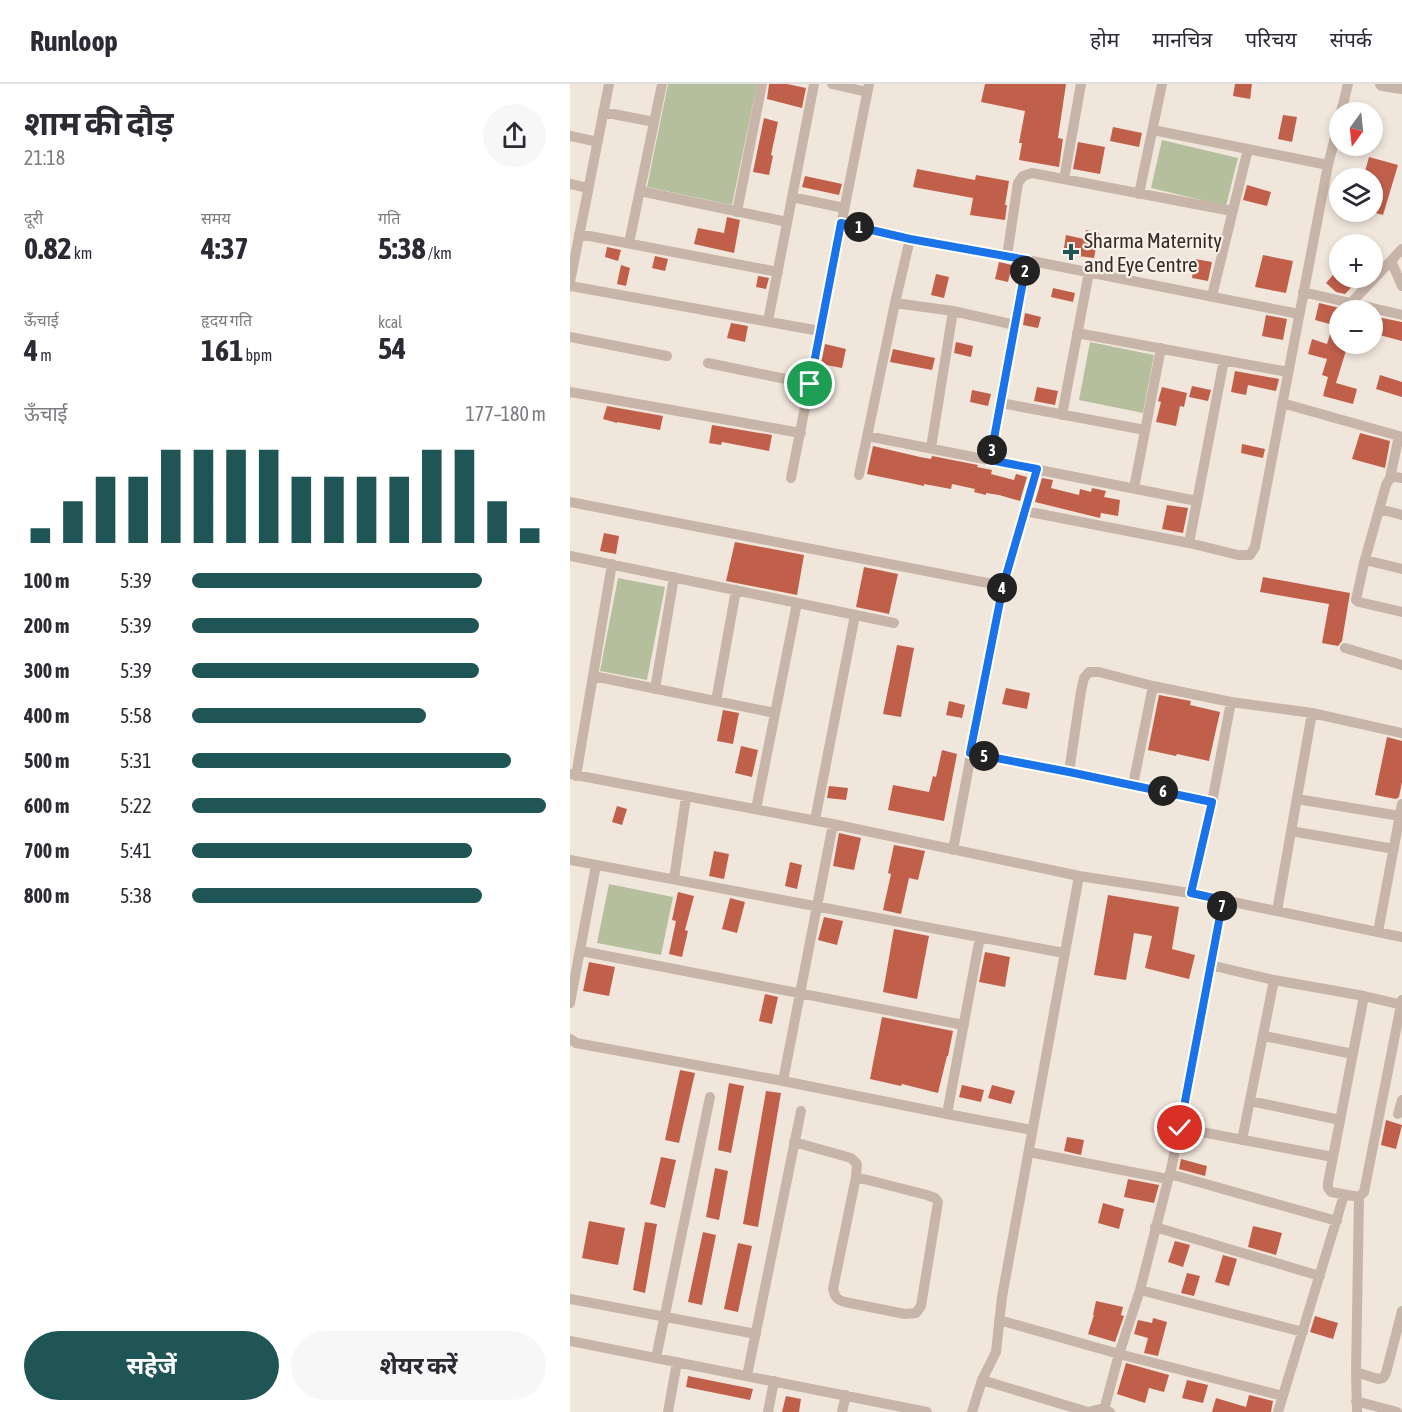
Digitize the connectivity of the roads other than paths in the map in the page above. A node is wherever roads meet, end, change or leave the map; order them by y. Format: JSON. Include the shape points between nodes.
{"nodes":[{"id":1,"x":609,"y":84,"type":"edge"},
{"id":2,"x":662,"y":84,"type":"edge"},
{"id":3,"x":762,"y":84,"type":"edge"},
{"id":4,"x":814,"y":84,"type":"edge"},
{"id":5,"x":832,"y":84,"type":"edge"},
{"id":6,"x":1081,"y":84,"type":"edge"},
{"id":7,"x":1162,"y":84,"type":"edge"},
{"id":8,"x":1348,"y":84,"type":"edge"},
{"id":9,"x":1382,"y":84,"type":"edge"},
{"id":10,"x":1402,"y":87,"type":"edge"},
{"id":11,"x":868,"y":88,"type":"edge"},
{"id":12,"x":1344,"y":102,"type":"edge"},
{"id":13,"x":603,"y":112,"type":"junction"},
{"id":14,"x":654,"y":122,"type":"junction"},
{"id":15,"x":1152,"y":130,"type":"junction"},
{"id":16,"x":570,"y":136,"type":"edge"},
{"id":17,"x":598,"y":142,"type":"junction"},
{"id":18,"x":1248,"y":149,"type":"junction"},
{"id":19,"x":1330,"y":156,"type":"edge"},
{"id":20,"x":1328,"y":165,"type":"junction"},
{"id":21,"x":1064,"y":179,"type":"junction"},
{"id":22,"x":570,"y":184,"type":"edge"},
{"id":23,"x":588,"y":188,"type":"junction"},
{"id":24,"x":640,"y":191,"type":"junction"},
{"id":25,"x":1139,"y":194,"type":"junction"},
{"id":26,"x":792,"y":197,"type":"junction"},
{"id":27,"x":844,"y":208,"type":"junction"},
{"id":28,"x":1232,"y":211,"type":"junction"},
{"id":29,"x":737,"y":212,"type":"junction"},
{"id":30,"x":787,"y":222,"type":"junction"},
{"id":31,"x":841,"y":223,"type":"junction"},
{"id":32,"x":579,"y":234,"type":"junction"},
{"id":33,"x":910,"y":239,"type":"junction"},
{"id":34,"x":629,"y":243,"type":"junction"},
{"id":35,"x":1402,"y":249,"type":"edge"},
{"id":36,"x":1007,"y":256,"type":"junction"},
{"id":37,"x":1027,"y":260,"type":"junction"},
{"id":38,"x":1391,"y":261,"type":"junction"},
{"id":39,"x":778,"y":272,"type":"junction"},
{"id":40,"x":1089,"y":272,"type":"junction"},
{"id":41,"x":570,"y":284,"type":"edge"},
{"id":42,"x":1402,"y":286,"type":"edge"},
{"id":43,"x":1303,"y":292,"type":"junction"},
{"id":44,"x":1212,"y":296,"type":"junction"},
{"id":45,"x":1338,"y":300,"type":"edge"},
{"id":46,"x":1354,"y":300,"type":"edge"},
{"id":47,"x":896,"y":303,"type":"junction"},
{"id":48,"x":953,"y":311,"type":"junction"},
{"id":49,"x":1383,"y":311,"type":"edge"},
{"id":50,"x":1299,"y":314,"type":"junction"},
{"id":51,"x":1402,"y":315,"type":"edge"},
{"id":52,"x":768,"y":321,"type":"junction"},
{"id":53,"x":1015,"y":325,"type":"junction"},
{"id":54,"x":820,"y":331,"type":"junction"},
{"id":55,"x":1077,"y":333,"type":"junction"},
{"id":56,"x":570,"y":337,"type":"edge"},
{"id":57,"x":1161,"y":348,"type":"junction"},
{"id":58,"x":667,"y":356,"type":"dead end"},
{"id":59,"x":1224,"y":360,"type":"junction"},
{"id":60,"x":708,"y":363,"type":"dead end"},
{"id":61,"x":1288,"y":372,"type":"junction"},
{"id":62,"x":810,"y":384,"type":"junction"},
{"id":63,"x":570,"y":392,"type":"edge"},
{"id":64,"x":1000,"y":403,"type":"junction"},
{"id":65,"x":1282,"y":403,"type":"junction"},
{"id":66,"x":1062,"y":415,"type":"junction"},
{"id":67,"x":1145,"y":430,"type":"junction"},
{"id":68,"x":801,"y":433,"type":"junction"},
{"id":69,"x":867,"y":436,"type":"junction"},
{"id":70,"x":1401,"y":436,"type":"edge"},
{"id":71,"x":931,"y":448,"type":"junction"},
{"id":72,"x":990,"y":460,"type":"junction"},
{"id":73,"x":1037,"y":469,"type":"junction"},
{"id":74,"x":859,"y":475,"type":"dead end"},
{"id":75,"x":791,"y":478,"type":"dead end"},
{"id":76,"x":1396,"y":478,"type":"edge"},
{"id":77,"x":1134,"y":489,"type":"junction"},
{"id":78,"x":1197,"y":501,"type":"junction"},
{"id":79,"x":570,"y":505,"type":"edge"},
{"id":80,"x":1379,"y":509,"type":"junction"},
{"id":81,"x":1025,"y":511,"type":"junction"},
{"id":82,"x":1402,"y":515,"type":"edge"},
{"id":83,"x":1189,"y":543,"type":"junction"},
{"id":84,"x":570,"y":556,"type":"edge"},
{"id":85,"x":1365,"y":560,"type":"junction"},
{"id":86,"x":612,"y":564,"type":"junction"},
{"id":87,"x":1402,"y":569,"type":"edge"},
{"id":88,"x":674,"y":577,"type":"junction"},
{"id":89,"x":1003,"y":586,"type":"junction"},
{"id":90,"x":736,"y":590,"type":"junction"},
{"id":91,"x":797,"y":603,"type":"junction"},
{"id":92,"x":1402,"y":612,"type":"edge"},
{"id":93,"x":855,"y":615,"type":"junction"},
{"id":94,"x":894,"y":623,"type":"dead end"},
{"id":95,"x":1344,"y":648,"type":"dead end"},
{"id":96,"x":1402,"y":664,"type":"edge"},
{"id":97,"x":593,"y":676,"type":"junction"},
{"id":98,"x":1153,"y":686,"type":"junction"},
{"id":99,"x":655,"y":689,"type":"junction"},
{"id":100,"x":716,"y":701,"type":"junction"},
{"id":101,"x":1231,"y":702,"type":"junction"},
{"id":102,"x":776,"y":713,"type":"junction"},
{"id":103,"x":1312,"y":713,"type":"junction"},
{"id":104,"x":1402,"y":733,"type":"edge"},
{"id":105,"x":970,"y":753,"type":"junction"},
{"id":106,"x":1069,"y":772,"type":"junction"},
{"id":107,"x":573,"y":775,"type":"edge"},
{"id":108,"x":1133,"y":785,"type":"junction"},
{"id":109,"x":686,"y":797,"type":"junction"},
{"id":110,"x":1297,"y":799,"type":"junction"},
{"id":111,"x":1212,"y":802,"type":"junction"},
{"id":112,"x":1402,"y":804,"type":"edge"},
{"id":113,"x":756,"y":809,"type":"junction"},
{"id":114,"x":1400,"y":816,"type":"junction"},
{"id":115,"x":815,"y":820,"type":"junction"},
{"id":116,"x":833,"y":824,"type":"junction"},
{"id":117,"x":1291,"y":831,"type":"junction"},
{"id":118,"x":1395,"y":849,"type":"junction"},
{"id":119,"x":953,"y":850,"type":"junction"},
{"id":120,"x":570,"y":860,"type":"edge"},
{"id":121,"x":596,"y":865,"type":"junction"},
{"id":122,"x":1080,"y":876,"type":"junction"},
{"id":123,"x":674,"y":879,"type":"junction"},
{"id":124,"x":1191,"y":893,"type":"junction"},
{"id":125,"x":1223,"y":900,"type":"junction"},
{"id":126,"x":818,"y":906,"type":"junction"},
{"id":127,"x":1277,"y":911,"type":"junction"},
{"id":128,"x":1378,"y":932,"type":"junction"},
{"id":129,"x":980,"y":937,"type":"junction"},
{"id":130,"x":1402,"y":937,"type":"edge"},
{"id":131,"x":581,"y":951,"type":"junction"},
{"id":132,"x":1064,"y":953,"type":"junction"},
{"id":133,"x":1210,"y":964,"type":"junction"},
{"id":134,"x":574,"y":969,"type":"edge"},
{"id":135,"x":1274,"y":980,"type":"junction"},
{"id":136,"x":801,"y":993,"type":"junction"},
{"id":137,"x":1364,"y":996,"type":"junction"},
{"id":138,"x":570,"y":1003,"type":"edge"},
{"id":139,"x":1402,"y":1004,"type":"edge"},
{"id":140,"x":964,"y":1025,"type":"junction"},
{"id":141,"x":1264,"y":1036,"type":"junction"},
{"id":142,"x":570,"y":1039,"type":"edge"},
{"id":143,"x":1353,"y":1054,"type":"junction"},
{"id":144,"x":783,"y":1081,"type":"junction"},
{"id":145,"x":710,"y":1097,"type":"dead end"},
{"id":146,"x":1402,"y":1100,"type":"edge"},
{"id":147,"x":1250,"y":1101,"type":"junction"},
{"id":148,"x":801,"y":1111,"type":"dead end"},
{"id":149,"x":947,"y":1114,"type":"junction"},
{"id":150,"x":1398,"y":1114,"type":"dead end"},
{"id":151,"x":1340,"y":1120,"type":"junction"},
{"id":152,"x":1180,"y":1128,"type":"junction"},
{"id":153,"x":1032,"y":1130,"type":"junction"},
{"id":154,"x":1242,"y":1140,"type":"junction"},
{"id":155,"x":794,"y":1142,"type":"junction"},
{"id":156,"x":1029,"y":1152,"type":"junction"},
{"id":157,"x":1333,"y":1157,"type":"junction"},
{"id":158,"x":855,"y":1177,"type":"junction"},
{"id":159,"x":1169,"y":1177,"type":"junction"},
{"id":160,"x":1344,"y":1195,"type":"junction"},
{"id":161,"x":1359,"y":1197,"type":"junction"},
{"id":162,"x":1337,"y":1221,"type":"junction"},
{"id":163,"x":1155,"y":1227,"type":"junction"},
{"id":164,"x":1320,"y":1276,"type":"junction"},
{"id":165,"x":1140,"y":1290,"type":"junction"},
{"id":166,"x":570,"y":1299,"type":"edge"},
{"id":167,"x":1402,"y":1311,"type":"edge"},
{"id":168,"x":664,"y":1317,"type":"junction"},
{"id":169,"x":999,"y":1320,"type":"junction"},
{"id":170,"x":1303,"y":1332,"type":"junction"},
{"id":171,"x":756,"y":1334,"type":"junction"},
{"id":172,"x":570,"y":1341,"type":"edge"},
{"id":173,"x":1119,"y":1354,"type":"junction"},
{"id":174,"x":656,"y":1358,"type":"junction"},
{"id":175,"x":677,"y":1362,"type":"junction"},
{"id":176,"x":1356,"y":1372,"type":"junction"},
{"id":177,"x":747,"y":1376,"type":"junction"},
{"id":178,"x":982,"y":1380,"type":"junction"},
{"id":179,"x":774,"y":1381,"type":"junction"},
{"id":180,"x":846,"y":1395,"type":"junction"},
{"id":181,"x":1283,"y":1396,"type":"junction"},
{"id":182,"x":1357,"y":1407,"type":"edge"},
{"id":183,"x":1108,"y":1411,"type":"edge"},
{"id":184,"x":668,"y":1412,"type":"edge"},
{"id":185,"x":768,"y":1412,"type":"edge"},
{"id":186,"x":842,"y":1412,"type":"edge"},
{"id":187,"x":927,"y":1412,"type":"edge"},
{"id":188,"x":972,"y":1412,"type":"edge"},
{"id":189,"x":1278,"y":1412,"type":"edge"},
{"id":190,"x":1397,"y":1412,"type":"edge"}],
"edges":[{"from":1,"to":13,"type":"street"},
{"from":2,"to":14,"type":"street"},
{"from":3,"to":29,"type":"street"},
{"from":4,"to":26,"type":"street"},
{"from":5,"to":11,"type":"street"},
{"from":6,"to":21,"type":"street"},
{"from":7,"to":15,"type":"street"},
{"from":8,"to":12,"type":"street"},
{"from":9,"to":10,"type":"street"},
{"from":11,"to":27,"type":"street"},
{"from":13,"to":14,"type":"street"},
{"from":13,"to":17,"type":"street"},
{"from":14,"to":24,"type":"street"},
{"from":15,"to":18,"type":"street"},
{"from":15,"to":25,"type":"street"},
{"from":16,"to":17,"type":"street"},
{"from":17,"to":23,"type":"street"},
{"from":18,"to":20,"type":"street"},
{"from":18,"to":28,"type":"street"},
{"from":19,"to":20,"type":"street"},
{"from":20,"to":43,"type":"street"},
{"from":21,"to":25,"type":"street"},
{"from":21,"to":36,"type":"street","via":[[1032,173],[1023,176],[1018,183]]},
{"from":22,"to":23,"type":"street"},
{"from":23,"to":32,"type":"street"},
{"from":24,"to":29,"type":"street"},
{"from":24,"to":34,"type":"street"},
{"from":25,"to":28,"type":"street"},
{"from":26,"to":27,"type":"street"},
{"from":26,"to":30,"type":"street"},
{"from":27,"to":31,"type":"street"},
{"from":28,"to":44,"type":"street"},
{"from":29,"to":30,"type":"street"},
{"from":30,"to":39,"type":"street"},
{"from":31,"to":33,"type":"street"},
{"from":31,"to":54,"type":"street"},
{"from":32,"to":34,"type":"street"},
{"from":32,"to":41,"type":"street"},
{"from":33,"to":36,"type":"street"},
{"from":33,"to":47,"type":"street"},
{"from":34,"to":39,"type":"street"},
{"from":35,"to":38,"type":"street"},
{"from":36,"to":37,"type":"street"},
{"from":37,"to":40,"type":"street"},
{"from":37,"to":53,"type":"street"},
{"from":38,"to":42,"type":"street"},
{"from":38,"to":46,"type":"street"},
{"from":39,"to":52,"type":"street"},
{"from":40,"to":44,"type":"street"},
{"from":40,"to":55,"type":"street"},
{"from":41,"to":52,"type":"street"},
{"from":43,"to":45,"type":"street"},
{"from":43,"to":50,"type":"street"},
{"from":44,"to":50,"type":"street"},
{"from":47,"to":48,"type":"street"},
{"from":47,"to":69,"type":"street"},
{"from":48,"to":53,"type":"street"},
{"from":48,"to":71,"type":"street"},
{"from":49,"to":51,"type":"street"},
{"from":50,"to":61,"type":"street"},
{"from":52,"to":54,"type":"street"},
{"from":53,"to":64,"type":"street"},
{"from":54,"to":62,"type":"street"},
{"from":55,"to":57,"type":"street"},
{"from":55,"to":66,"type":"street"},
{"from":56,"to":58,"type":"street"},
{"from":57,"to":59,"type":"street"},
{"from":57,"to":67,"type":"street"},
{"from":59,"to":61,"type":"street"},
{"from":59,"to":78,"type":"street"},
{"from":60,"to":62,"type":"street"},
{"from":61,"to":65,"type":"street"},
{"from":62,"to":68,"type":"street"},
{"from":63,"to":68,"type":"street"},
{"from":64,"to":66,"type":"street"},
{"from":64,"to":72,"type":"street"},
{"from":65,"to":70,"type":"street"},
{"from":65,"to":83,"type":"street","via":[[1255,547],[1250,555]]},
{"from":66,"to":67,"type":"street"},
{"from":67,"to":77,"type":"street"},
{"from":68,"to":75,"type":"street"},
{"from":69,"to":71,"type":"street"},
{"from":69,"to":74,"type":"street"},
{"from":70,"to":76,"type":"street"},
{"from":71,"to":72,"type":"street"},
{"from":72,"to":73,"type":"street"},
{"from":73,"to":77,"type":"street"},
{"from":73,"to":81,"type":"street"},
{"from":76,"to":80,"type":"street","via":[[1386,485]]},
{"from":77,"to":78,"type":"street"},
{"from":78,"to":83,"type":"street"},
{"from":79,"to":89,"type":"street"},
{"from":80,"to":82,"type":"street"},
{"from":80,"to":85,"type":"street"},
{"from":81,"to":83,"type":"street"},
{"from":81,"to":89,"type":"street"},
{"from":84,"to":86,"type":"street"},
{"from":85,"to":87,"type":"street"},
{"from":85,"to":92,"type":"street","via":[[1356,600]]},
{"from":86,"to":88,"type":"street"},
{"from":86,"to":97,"type":"street"},
{"from":88,"to":90,"type":"street"},
{"from":88,"to":99,"type":"street"},
{"from":89,"to":105,"type":"street"},
{"from":90,"to":91,"type":"street"},
{"from":90,"to":100,"type":"street"},
{"from":91,"to":93,"type":"street"},
{"from":91,"to":102,"type":"street"},
{"from":93,"to":94,"type":"street"},
{"from":93,"to":115,"type":"street"},
{"from":95,"to":96,"type":"street"},
{"from":97,"to":99,"type":"street"},
{"from":97,"to":107,"type":"street"},
{"from":98,"to":101,"type":"street"},
{"from":98,"to":106,"type":"street","via":[[1089,672],[1081,691]]},
{"from":98,"to":108,"type":"street"},
{"from":99,"to":100,"type":"street"},
{"from":100,"to":102,"type":"street"},
{"from":101,"to":103,"type":"street"},
{"from":101,"to":111,"type":"street"},
{"from":102,"to":113,"type":"street"},
{"from":103,"to":104,"type":"street"},
{"from":103,"to":110,"type":"street"},
{"from":105,"to":106,"type":"street"},
{"from":105,"to":119,"type":"street"},
{"from":106,"to":108,"type":"street"},
{"from":107,"to":109,"type":"street"},
{"from":108,"to":111,"type":"street"},
{"from":109,"to":113,"type":"street"},
{"from":109,"to":123,"type":"street"},
{"from":110,"to":114,"type":"street"},
{"from":110,"to":117,"type":"street"},
{"from":111,"to":124,"type":"street"},
{"from":112,"to":114,"type":"street"},
{"from":113,"to":115,"type":"street"},
{"from":114,"to":118,"type":"street"},
{"from":115,"to":116,"type":"street"},
{"from":116,"to":119,"type":"street"},
{"from":116,"to":126,"type":"street"},
{"from":117,"to":118,"type":"street"},
{"from":117,"to":127,"type":"street"},
{"from":118,"to":128,"type":"street"},
{"from":119,"to":122,"type":"street"},
{"from":120,"to":121,"type":"street"},
{"from":121,"to":123,"type":"street"},
{"from":121,"to":131,"type":"street"},
{"from":122,"to":124,"type":"street"},
{"from":122,"to":132,"type":"street"},
{"from":123,"to":126,"type":"street"},
{"from":124,"to":125,"type":"street"},
{"from":125,"to":127,"type":"street"},
{"from":125,"to":133,"type":"street"},
{"from":126,"to":129,"type":"street"},
{"from":126,"to":136,"type":"street"},
{"from":127,"to":128,"type":"street"},
{"from":128,"to":130,"type":"street"},
{"from":129,"to":132,"type":"street"},
{"from":129,"to":140,"type":"street"},
{"from":131,"to":134,"type":"street"},
{"from":131,"to":136,"type":"street"},
{"from":132,"to":153,"type":"street"},
{"from":133,"to":135,"type":"street"},
{"from":133,"to":152,"type":"street"},
{"from":134,"to":138,"type":"street"},
{"from":135,"to":137,"type":"street"},
{"from":135,"to":141,"type":"street"},
{"from":136,"to":140,"type":"street"},
{"from":136,"to":144,"type":"street"},
{"from":137,"to":139,"type":"street"},
{"from":137,"to":143,"type":"street"},
{"from":139,"to":161,"type":"street","via":[[1364,1192]]},
{"from":140,"to":149,"type":"street"},
{"from":141,"to":143,"type":"street"},
{"from":141,"to":147,"type":"street"},
{"from":142,"to":144,"type":"street"},
{"from":143,"to":151,"type":"street"},
{"from":144,"to":149,"type":"street"},
{"from":145,"to":168,"type":"street"},
{"from":146,"to":150,"type":"street"},
{"from":147,"to":151,"type":"street"},
{"from":147,"to":154,"type":"street"},
{"from":148,"to":155,"type":"street"},
{"from":149,"to":153,"type":"street"},
{"from":151,"to":157,"type":"street"},
{"from":152,"to":154,"type":"street"},
{"from":152,"to":159,"type":"street"},
{"from":153,"to":156,"type":"street"},
{"from":154,"to":157,"type":"street"},
{"from":155,"to":158,"type":"street","via":[[851,1158],[857,1164]]},
{"from":155,"to":171,"type":"street"},
{"from":156,"to":159,"type":"street"},
{"from":156,"to":169,"type":"street"},
{"from":157,"to":160,"type":"street","via":[[1328,1188]]},
{"from":158,"to":158,"type":"street","via":[[927,1195],[938,1202],[921,1306],[916,1313],[845,1302],[834,1295]]},
{"from":159,"to":162,"type":"street"},
{"from":159,"to":163,"type":"street"},
{"from":160,"to":161,"type":"street"},
{"from":160,"to":162,"type":"street"},
{"from":161,"to":176,"type":"street"},
{"from":162,"to":164,"type":"street"},
{"from":163,"to":164,"type":"street"},
{"from":163,"to":165,"type":"street"},
{"from":164,"to":170,"type":"street"},
{"from":165,"to":170,"type":"street"},
{"from":165,"to":173,"type":"street"},
{"from":166,"to":168,"type":"street"},
{"from":167,"to":176,"type":"street","via":[[1383,1378]]},
{"from":168,"to":171,"type":"street"},
{"from":168,"to":174,"type":"street"},
{"from":169,"to":173,"type":"street"},
{"from":169,"to":178,"type":"street","via":[[996,1352]]},
{"from":170,"to":181,"type":"street"},
{"from":171,"to":177,"type":"street"},
{"from":172,"to":174,"type":"street"},
{"from":173,"to":181,"type":"street"},
{"from":173,"to":183,"type":"street"},
{"from":174,"to":175,"type":"street"},
{"from":175,"to":177,"type":"street"},
{"from":175,"to":184,"type":"street"},
{"from":176,"to":182,"type":"street"},
{"from":177,"to":179,"type":"street"},
{"from":178,"to":183,"type":"street","via":[[1088,1412],[1100,1408]]},
{"from":178,"to":188,"type":"street"},
{"from":179,"to":180,"type":"street"},
{"from":179,"to":185,"type":"street"},
{"from":180,"to":186,"type":"street"},
{"from":180,"to":187,"type":"street"},
{"from":181,"to":189,"type":"street"},
{"from":182,"to":190,"type":"street"}]}
